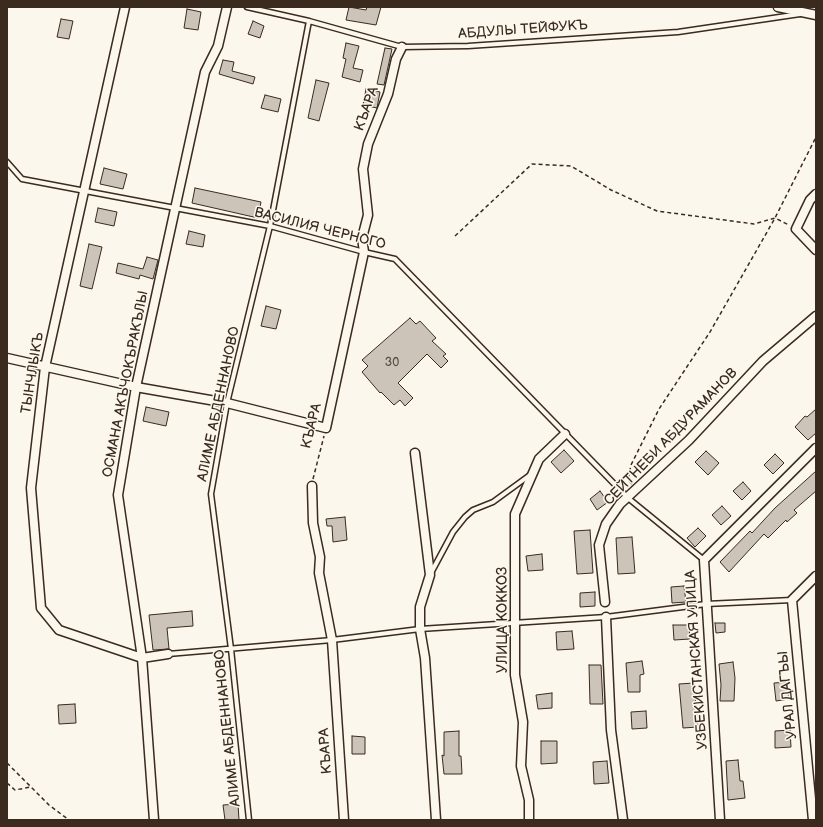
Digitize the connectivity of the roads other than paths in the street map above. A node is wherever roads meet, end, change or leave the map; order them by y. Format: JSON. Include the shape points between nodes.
{"nodes":[{"id":1,"x":125,"y":7,"type":"edge"},
{"id":2,"x":227,"y":7,"type":"edge"},
{"id":3,"x":246,"y":7,"type":"edge"},
{"id":4,"x":778,"y":7,"type":"edge"},
{"id":5,"x":805,"y":14,"type":"junction"},
{"id":6,"x":816,"y":15,"type":"edge"},
{"id":7,"x":309,"y":21,"type":"junction"},
{"id":8,"x":402,"y":47,"type":"junction"},
{"id":9,"x":7,"y":162,"type":"edge"},
{"id":10,"x":83,"y":190,"type":"junction"},
{"id":11,"x":816,"y":194,"type":"edge"},
{"id":12,"x":176,"y":207,"type":"junction"},
{"id":13,"x":270,"y":226,"type":"junction"},
{"id":14,"x":816,"y":250,"type":"edge"},
{"id":15,"x":364,"y":252,"type":"junction"},
{"id":16,"x":816,"y":316,"type":"edge"},
{"id":17,"x":7,"y":358,"type":"edge"},
{"id":18,"x":45,"y":367,"type":"junction"},
{"id":19,"x":136,"y":387,"type":"junction"},
{"id":20,"x":227,"y":403,"type":"junction"},
{"id":21,"x":565,"y":434,"type":"junction"},
{"id":22,"x":816,"y":448,"type":"edge"},
{"id":23,"x":415,"y":453,"type":"dead end"},
{"id":24,"x":532,"y":474,"type":"junction"},
{"id":25,"x":312,"y":486,"type":"road end"},
{"id":26,"x":628,"y":498,"type":"junction"},
{"id":27,"x":704,"y":560,"type":"junction"},
{"id":28,"x":430,"y":575,"type":"junction"},
{"id":29,"x":816,"y":576,"type":"edge"},
{"id":30,"x":792,"y":600,"type":"junction"},
{"id":31,"x":605,"y":602,"type":"dead end"},
{"id":32,"x":706,"y":604,"type":"junction"},
{"id":33,"x":606,"y":617,"type":"junction"},
{"id":34,"x":516,"y":622,"type":"junction"},
{"id":35,"x":420,"y":629,"type":"junction"},
{"id":36,"x":332,"y":640,"type":"junction"},
{"id":37,"x":231,"y":649,"type":"junction"},
{"id":38,"x":168,"y":654,"type":"joint"},
{"id":39,"x":142,"y":658,"type":"junction"},
{"id":40,"x":154,"y":820,"type":"edge"},
{"id":41,"x":248,"y":820,"type":"edge"},
{"id":42,"x":344,"y":820,"type":"edge"},
{"id":43,"x":436,"y":820,"type":"edge"},
{"id":44,"x":529,"y":820,"type":"edge"},
{"id":45,"x":623,"y":820,"type":"edge"},
{"id":46,"x":720,"y":820,"type":"edge"},
{"id":47,"x":813,"y":820,"type":"edge"}],
"edges":[{"from":1,"to":10,"type":"street","name":"ТЫНЧЛЫКЪ"},
{"from":2,"to":12,"type":"street","name":"ОСМАНА АКЪЧОКЪРАКЪЛЫ","via":[[218,46],[206,72]]},
{"from":3,"to":7,"type":"lane","name":"АБДУЛЫ ТЕЙФУКЪ"},
{"from":4,"to":5,"type":"street"},
{"from":5,"to":6,"type":"street"},
{"from":5,"to":8,"type":"lane","name":"АБДУЛЫ ТЕЙФУКЪ","via":[[678,32],[468,46]]},
{"from":7,"to":8,"type":"lane","name":"АБДУЛЫ ТЕЙФУКЪ"},
{"from":7,"to":13,"type":"lane","name":"АЛИМЕ АБДЕННАНОВО"},
{"from":8,"to":15,"type":"street","name":"КЪАРА","via":[[396,59],[388,94],[368,144],[363,169],[368,215],[362,238]]},
{"from":9,"to":10,"type":"lane","name":"ВАСИЛИЯ ЧЕРНОГО","via":[[22,179]]},
{"from":10,"to":12,"type":"lane","name":"ВАСИЛИЯ ЧЕРНОГО"},
{"from":10,"to":18,"type":"street","name":"ТЫНЧЛЫКЪ"},
{"from":11,"to":14,"type":"street","via":[[810,200],[796,229]]},
{"from":12,"to":13,"type":"lane","name":"ВАСИЛИЯ ЧЕРНОГО"},
{"from":12,"to":19,"type":"street","name":"ОСМАНА АКЪЧОКЪРАКЪЛЫ"},
{"from":13,"to":15,"type":"lane","name":"ВАСИЛИЯ ЧЕРНОГО"},
{"from":13,"to":20,"type":"lane","name":"АЛИМЕ АБДЕННАНОВО"},
{"from":15,"to":20,"type":"street","name":"КЪАРА","via":[[326,428]]},
{"from":15,"to":21,"type":"lane","name":"ВАСИЛИЯ ЧЕРНОГО","via":[[395,259]]},
{"from":16,"to":26,"type":"street","name":"СЕЙТНЕБИ АБДУРАМАНОВ","via":[[763,361],[689,440]]},
{"from":17,"to":18,"type":"street"},
{"from":18,"to":19,"type":"street"},
{"from":18,"to":39,"type":"street","name":"ТЫНЧЛЫКЪ","via":[[31,488],[42,608],[59,630]]},
{"from":19,"to":20,"type":"street"},
{"from":19,"to":39,"type":"street","name":"ОСМАНА АКЪЧОКЪРАКЪЛЫ","via":[[118,495]]},
{"from":20,"to":37,"type":"lane","name":"АЛИМЕ АБДЕННАНОВО","via":[[212,494]]},
{"from":21,"to":24,"type":"street","name":"УЛИЦА КОККОЗ","via":[[539,459]]},
{"from":21,"to":26,"type":"lane","name":"ВАСИЛИЯ ЧЕРНОГО"},
{"from":22,"to":27,"type":"street","name":"УЗБЕКИСТАНСКАЯ УЛИЦА"},
{"from":23,"to":28,"type":"street"},
{"from":24,"to":28,"type":"lane","via":[[493,502],[473,510],[465,517],[453,532]]},
{"from":24,"to":34,"type":"street","name":"УЛИЦА КОККОЗ","via":[[515,514]]},
{"from":25,"to":36,"type":"street","name":"КЪАРА","via":[[313,523],[320,557],[319,573]]},
{"from":26,"to":27,"type":"lane","name":"ВАСИЛИЯ ЧЕРНОГО"},
{"from":26,"to":31,"type":"street","name":"СЕЙТНЕБИ АБДУРАМАНОВ","via":[[620,504],[606,524],[598,545]]},
{"from":27,"to":32,"type":"street","name":"УЗБЕКИСТАНСКАЯ УЛИЦА"},
{"from":28,"to":35,"type":"street","via":[[420,607]]},
{"from":29,"to":30,"type":"street"},
{"from":30,"to":32,"type":"lane"},
{"from":30,"to":47,"type":"street","name":"УРАЛ ДАГЪЫ"},
{"from":32,"to":33,"type":"lane"},
{"from":32,"to":46,"type":"street","name":"УЗБЕКИСТАНСКАЯ УЛИЦА"},
{"from":33,"to":34,"type":"lane"},
{"from":33,"to":45,"type":"street","via":[[611,730]]},
{"from":34,"to":35,"type":"lane"},
{"from":34,"to":44,"type":"street","name":"УЛИЦА КОККОЗ","via":[[516,675],[523,722],[521,766],[529,800]]},
{"from":35,"to":36,"type":"lane"},
{"from":35,"to":43,"type":"street","via":[[426,658]]},
{"from":36,"to":37,"type":"lane"},
{"from":36,"to":42,"type":"street","name":"КЪАРА"},
{"from":37,"to":38,"type":"lane"},
{"from":37,"to":41,"type":"lane","name":"АЛИМЕ АБДЕННАНОВО"},
{"from":38,"to":39,"type":"street","name":"ТЫНЧЛЫКЪ"},
{"from":39,"to":40,"type":"street","name":"ОСМАНА АКЪЧОКЪРАКЪЛЫ"}]}
